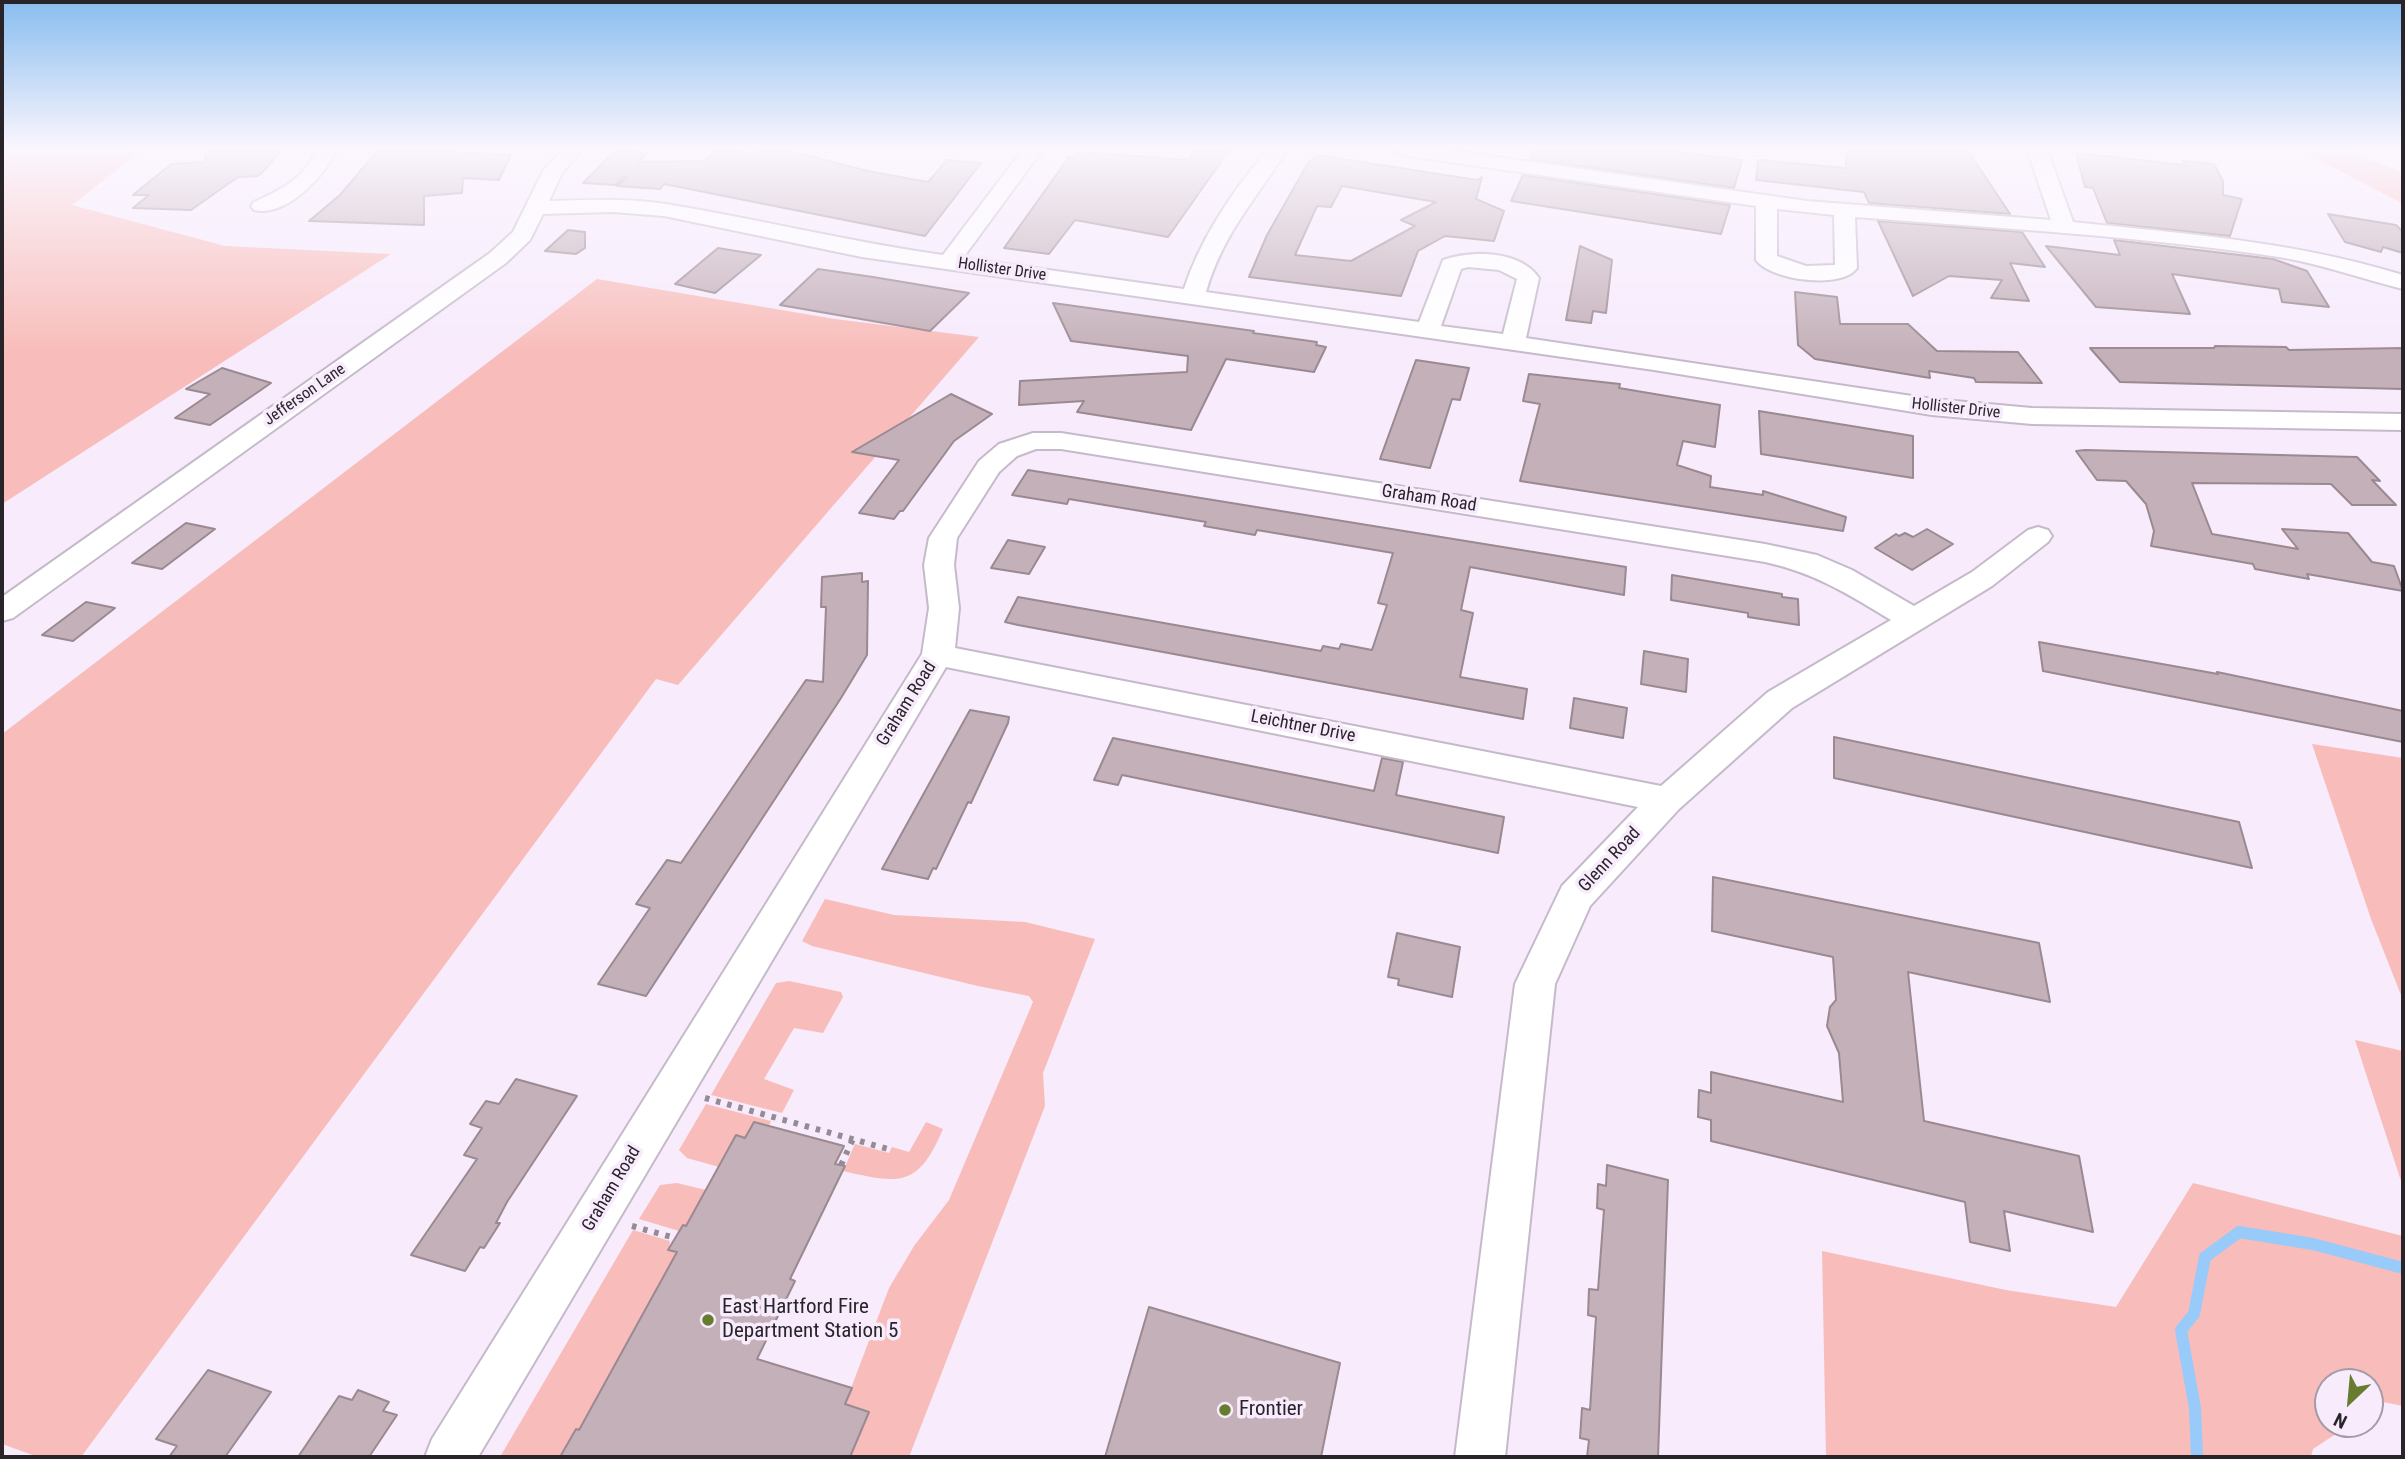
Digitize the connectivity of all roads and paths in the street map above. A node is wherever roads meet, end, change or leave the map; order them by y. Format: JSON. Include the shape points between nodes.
{"nodes":[{"id":1,"x":531,"y":217,"type":"edge"},
{"id":2,"x":704,"y":217,"type":"edge"},
{"id":3,"x":982,"y":217,"type":"edge"},
{"id":4,"x":1233,"y":217,"type":"edge"},
{"id":5,"x":1766,"y":217,"type":"edge"},
{"id":6,"x":1844,"y":217,"type":"edge"},
{"id":7,"x":1928,"y":217,"type":"edge"},
{"id":8,"x":2061,"y":217,"type":"edge"},
{"id":9,"x":2064,"y":227,"type":"junction"},
{"id":10,"x":949,"y":262,"type":"junction"},
{"id":11,"x":2403,"y":282,"type":"edge"},
{"id":12,"x":1193,"y":297,"type":"junction"},
{"id":13,"x":1428,"y":330,"type":"junction"},
{"id":14,"x":1513,"y":343,"type":"junction"},
{"id":15,"x":2403,"y":422,"type":"edge"},
{"id":16,"x":2038,"y":536,"type":"dead end"},
{"id":17,"x":2,"y":611,"type":"edge"},
{"id":18,"x":1912,"y":619,"type":"junction"},
{"id":19,"x":938,"y":655,"type":"junction"},
{"id":20,"x":1667,"y":800,"type":"junction"},
{"id":21,"x":705,"y":1098,"type":"dead end"},
{"id":22,"x":853,"y":1139,"type":"junction"},
{"id":23,"x":888,"y":1149,"type":"dead end"},
{"id":24,"x":841,"y":1165,"type":"dead end"},
{"id":25,"x":630,"y":1226,"type":"dead end"},
{"id":26,"x":675,"y":1238,"type":"dead end"},
{"id":27,"x":450,"y":1457,"type":"edge"},
{"id":28,"x":1480,"y":1457,"type":"edge"}],
"edges":[{"from":1,"to":17,"type":"street","name":"Jefferson Lane","via":[[522,235],[498,258]]},
{"from":2,"to":10,"type":"street","name":"Hollister Drive"},
{"from":3,"to":10,"type":"street"},
{"from":4,"to":12,"type":"street","via":[[1204,265]]},
{"from":5,"to":6,"type":"street","via":[[1767,260],[1786,269],[1836,274],[1846,268]]},
{"from":7,"to":9,"type":"street"},
{"from":8,"to":9,"type":"street"},
{"from":9,"to":11,"type":"street","via":[[2295,253]]},
{"from":10,"to":12,"type":"street","name":"Hollister Drive"},
{"from":12,"to":13,"type":"street","name":"Hollister Drive"},
{"from":13,"to":14,"type":"street","name":"Hollister Drive"},
{"from":13,"to":14,"type":"street","via":[[1451,265],[1470,260],[1506,265],[1528,278]]},
{"from":14,"to":15,"type":"street","name":"Hollister Drive","via":[[1904,404],[1991,413]]},
{"from":16,"to":18,"type":"street","name":"Glenn Road","via":[[1982,579]]},
{"from":18,"to":19,"type":"street","name":"Graham Road","via":[[1842,577],[1807,562],[1766,553],[1061,441],[1033,441],[1008,450],[989,467],[943,538],[939,565],[944,608]]},
{"from":18,"to":20,"type":"street","name":"Glenn Road","via":[[1780,700]]},
{"from":19,"to":20,"type":"street","name":"Leichtner Drive"},
{"from":19,"to":27,"type":"street","name":"Graham Road"},
{"from":20,"to":28,"type":"street","name":"Glenn Road","via":[[1575,897],[1535,984]]},
{"from":21,"to":22,"type":"path"},
{"from":22,"to":23,"type":"path"},
{"from":22,"to":24,"type":"path"},
{"from":25,"to":26,"type":"path"}]}
